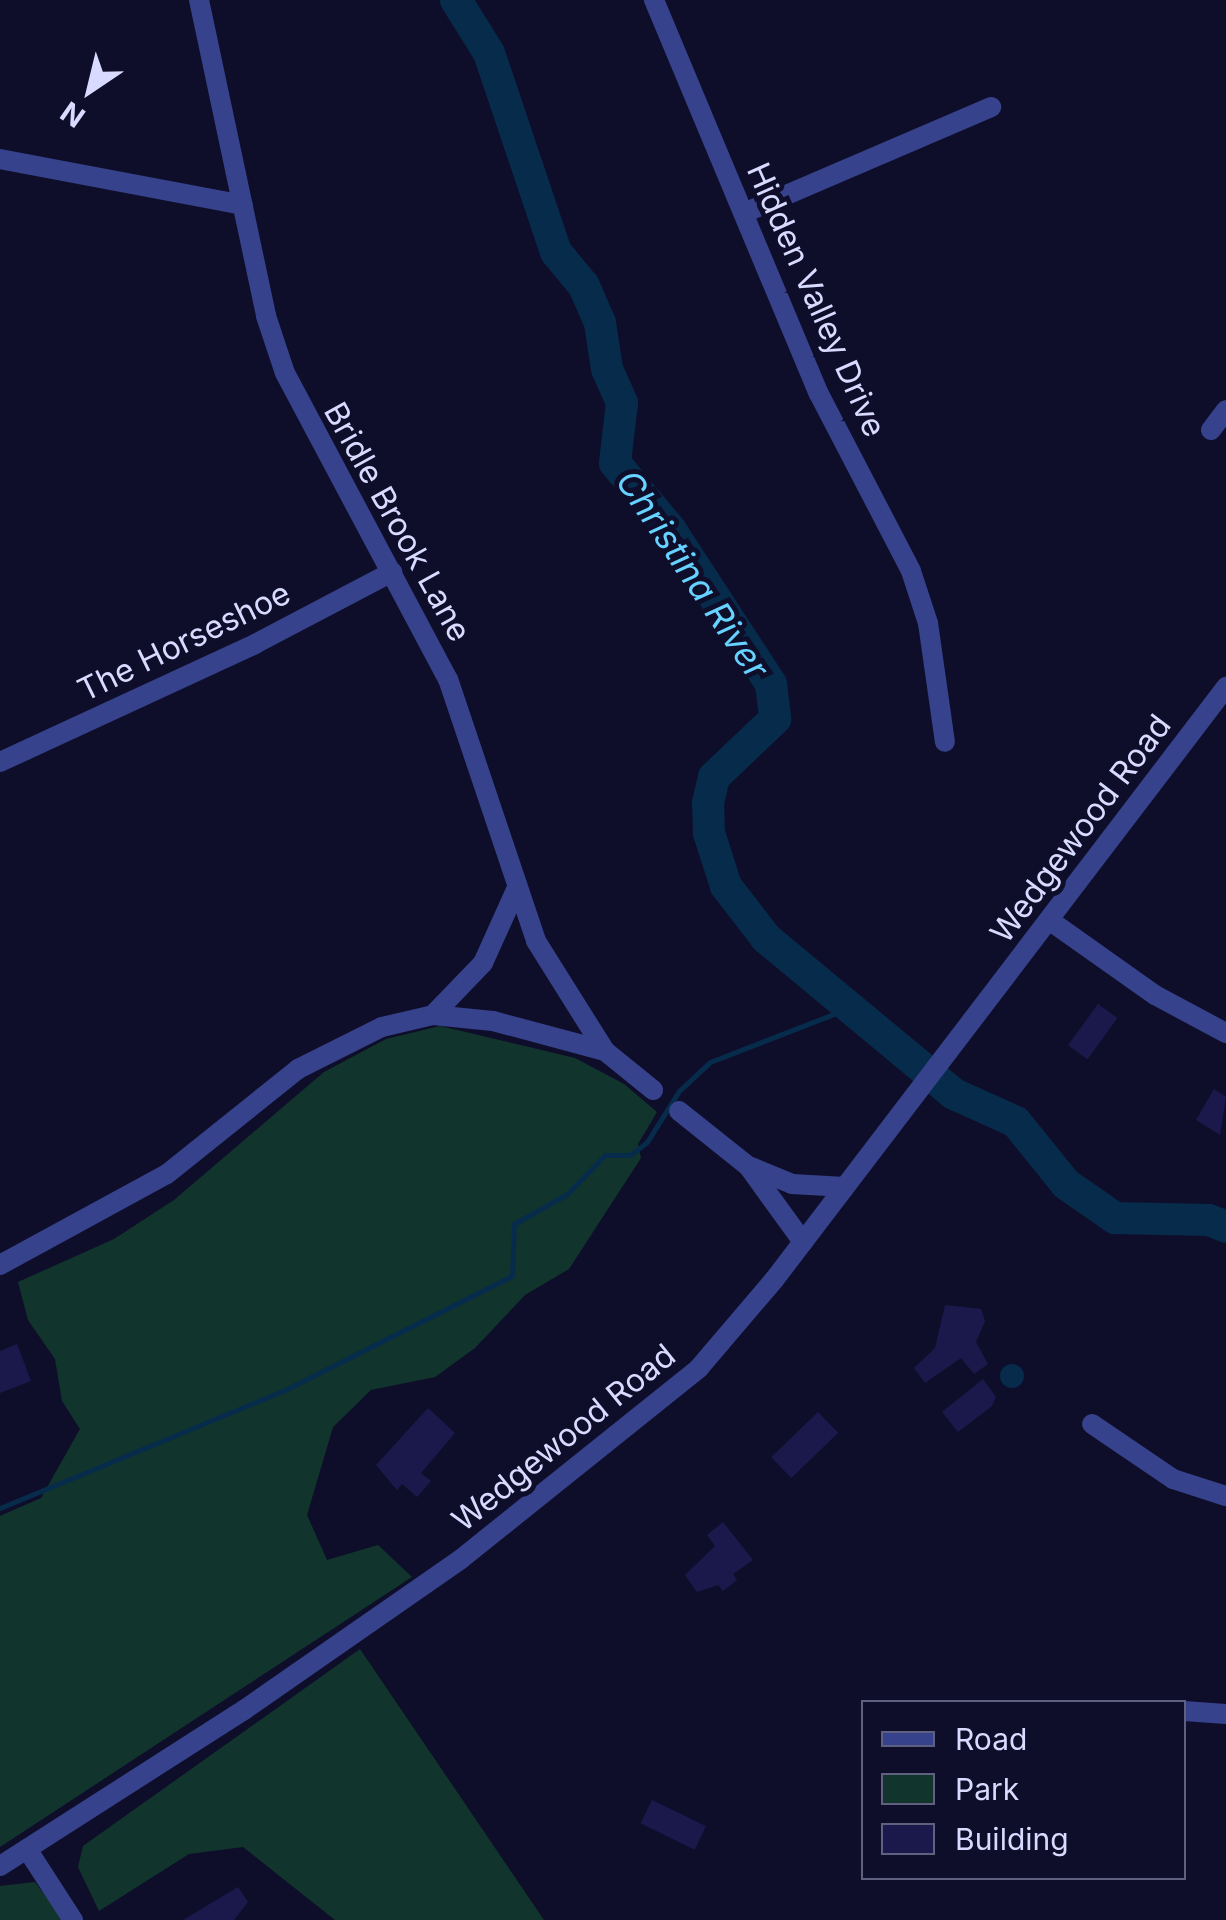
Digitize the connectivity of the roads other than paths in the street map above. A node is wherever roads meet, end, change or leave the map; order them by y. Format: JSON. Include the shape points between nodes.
{"nodes":[{"id":1,"x":199,"y":0,"type":"edge"},
{"id":2,"x":654,"y":0,"type":"edge"},
{"id":3,"x":991,"y":107,"type":"dead end"},
{"id":4,"x":0,"y":159,"type":"edge"},
{"id":5,"x":243,"y":205,"type":"junction"},
{"id":6,"x":744,"y":213,"type":"junction"},
{"id":7,"x":1226,"y":410,"type":"edge"},
{"id":8,"x":1211,"y":430,"type":"dead end"},
{"id":9,"x":392,"y":572,"type":"junction"},
{"id":10,"x":1224,"y":696,"type":"edge"},
{"id":11,"x":945,"y":742,"type":"dead end"},
{"id":12,"x":0,"y":762,"type":"edge"},
{"id":13,"x":516,"y":890,"type":"junction"},
{"id":14,"x":1049,"y":920,"type":"junction"},
{"id":15,"x":433,"y":1015,"type":"junction"},
{"id":16,"x":1226,"y":1034,"type":"edge"},
{"id":17,"x":605,"y":1051,"type":"junction"},
{"id":18,"x":653,"y":1090,"type":"dead end"},
{"id":19,"x":680,"y":1111,"type":"dead end"},
{"id":20,"x":748,"y":1166,"type":"junction"},
{"id":21,"x":846,"y":1187,"type":"junction"},
{"id":22,"x":803,"y":1242,"type":"junction"},
{"id":23,"x":0,"y":1265,"type":"edge"},
{"id":24,"x":1092,"y":1424,"type":"dead end"},
{"id":25,"x":1226,"y":1496,"type":"edge"},
{"id":26,"x":1186,"y":1711,"type":"edge"},
{"id":27,"x":1226,"y":1714,"type":"edge"},
{"id":28,"x":26,"y":1849,"type":"junction"},
{"id":29,"x":0,"y":1866,"type":"edge"},
{"id":30,"x":73,"y":1920,"type":"edge"}],
"edges":[{"from":1,"to":5,"type":"street","name":"Bridle Brook Lane"},
{"from":2,"to":6,"type":"street","name":"Hidden Valley Drive"},
{"from":3,"to":6,"type":"street"},
{"from":4,"to":5,"type":"street"},
{"from":5,"to":9,"type":"street","name":"Bridle Brook Lane","via":[[266,316],[286,372]]},
{"from":6,"to":11,"type":"street","name":"Hidden Valley Drive","via":[[819,394],[911,571],[928,623]]},
{"from":7,"to":8,"type":"street"},
{"from":9,"to":12,"type":"street","name":"The Horseshoe","via":[[256,644]]},
{"from":9,"to":13,"type":"street","name":"Bridle Brook Lane","via":[[448,679]]},
{"from":10,"to":14,"type":"street","name":"Wedgewood Road"},
{"from":13,"to":15,"type":"street","via":[[483,963]]},
{"from":13,"to":17,"type":"street","name":"Bridle Brook Lane","via":[[557,980]]},
{"from":14,"to":16,"type":"street","via":[[1155,995]]},
{"from":14,"to":21,"type":"street","name":"Wedgewood Road"},
{"from":15,"to":17,"type":"street","via":[[492,1021]]},
{"from":15,"to":23,"type":"street","via":[[382,1027],[298,1069],[168,1174]]},
{"from":17,"to":18,"type":"street"},
{"from":19,"to":20,"type":"street"},
{"from":20,"to":21,"type":"street","via":[[792,1184]]},
{"from":20,"to":22,"type":"street"},
{"from":21,"to":22,"type":"street","name":"Wedgewood Road"},
{"from":22,"to":28,"type":"street","name":"Wedgewood Road","via":[[720,1347],[596,1455],[244,1710]]},
{"from":24,"to":25,"type":"street","via":[[1173,1478]]},
{"from":26,"to":27,"type":"street"},
{"from":28,"to":29,"type":"street","name":"Wedgewood Road"},
{"from":28,"to":30,"type":"street"}]}
